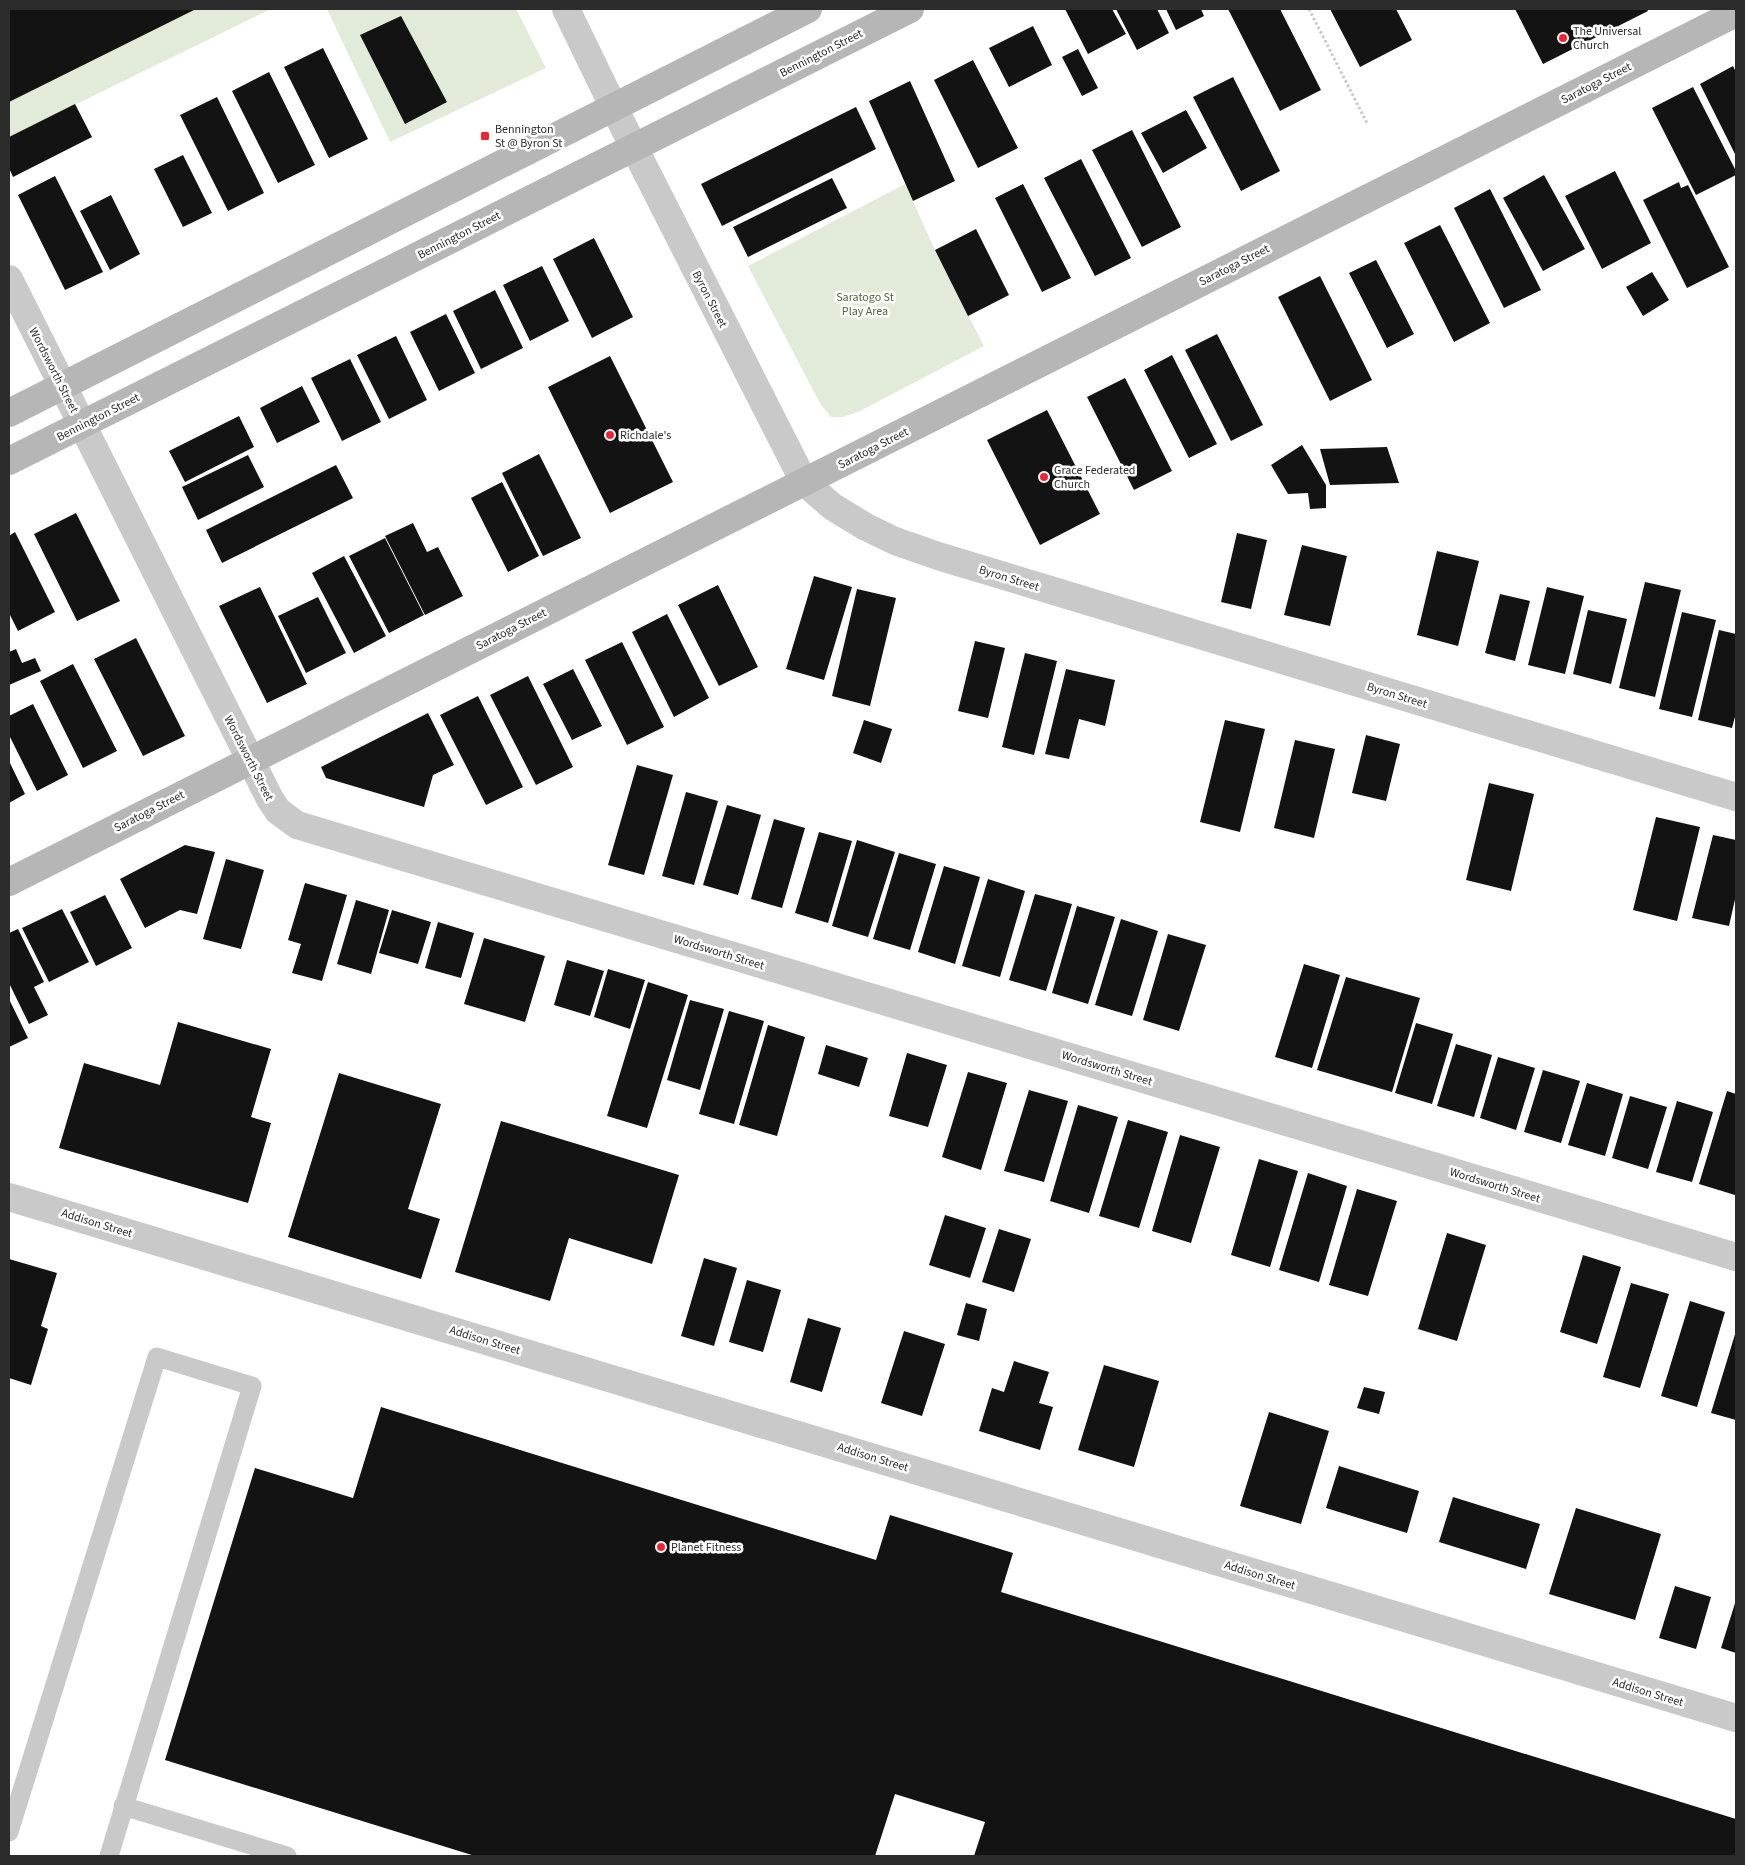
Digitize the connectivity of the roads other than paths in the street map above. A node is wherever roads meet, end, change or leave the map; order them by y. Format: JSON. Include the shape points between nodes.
{"nodes":[{"id":1,"x":566,"y":9,"type":"edge"},
{"id":2,"x":808,"y":9,"type":"edge"},
{"id":3,"x":910,"y":9,"type":"edge"},
{"id":4,"x":1736,"y":13,"type":"edge"},
{"id":5,"x":613,"y":106,"type":"junction"},
{"id":6,"x":634,"y":146,"type":"junction"},
{"id":7,"x":9,"y":279,"type":"edge"},
{"id":8,"x":62,"y":386,"type":"junction"},
{"id":9,"x":9,"y":413,"type":"edge"},
{"id":10,"x":82,"y":426,"type":"junction"},
{"id":11,"x":9,"y":462,"type":"edge"},
{"id":12,"x":804,"y":482,"type":"junction"},
{"id":13,"x":250,"y":760,"type":"junction"},
{"id":14,"x":1736,"y":797,"type":"edge"},
{"id":15,"x":9,"y":882,"type":"edge"},
{"id":16,"x":9,"y":1197,"type":"edge"},
{"id":17,"x":1736,"y":1257,"type":"edge"},
{"id":18,"x":1736,"y":1718,"type":"edge"},
{"id":19,"x":123,"y":1806,"type":"junction"},
{"id":20,"x":9,"y":1832,"type":"edge"},
{"id":21,"x":108,"y":1856,"type":"edge"},
{"id":22,"x":287,"y":1856,"type":"edge"}],
"edges":[{"from":1,"to":5,"type":"street","name":"Byron Street"},
{"from":2,"to":5,"type":"main road"},
{"from":3,"to":6,"type":"main road","name":"Bennington Street"},
{"from":4,"to":12,"type":"main road","name":"Saratoga Street"},
{"from":5,"to":6,"type":"street","name":"Byron Street"},
{"from":5,"to":8,"type":"main road"},
{"from":6,"to":10,"type":"main road","name":"Bennington Street"},
{"from":6,"to":12,"type":"street","name":"Byron Street"},
{"from":7,"to":8,"type":"street","name":"Wordsworth Street"},
{"from":8,"to":9,"type":"main road"},
{"from":8,"to":10,"type":"street","name":"Wordsworth Street"},
{"from":10,"to":11,"type":"main road","name":"Bennington Street"},
{"from":10,"to":13,"type":"street","name":"Wordsworth Street"},
{"from":12,"to":13,"type":"main road","name":"Saratoga Street"},
{"from":12,"to":14,"type":"street","name":"Byron Street","via":[[833,507],[866,527],[938,556]]},
{"from":13,"to":15,"type":"main road","name":"Saratoga Street"},
{"from":13,"to":17,"type":"street","name":"Wordsworth Street","via":[[278,811],[310,830]]},
{"from":16,"to":18,"type":"street","name":"Addison Street"},
{"from":19,"to":20,"type":"lane","via":[[252,1386],[158,1357]]},
{"from":19,"to":21,"type":"lane"},
{"from":19,"to":22,"type":"lane"}]}
